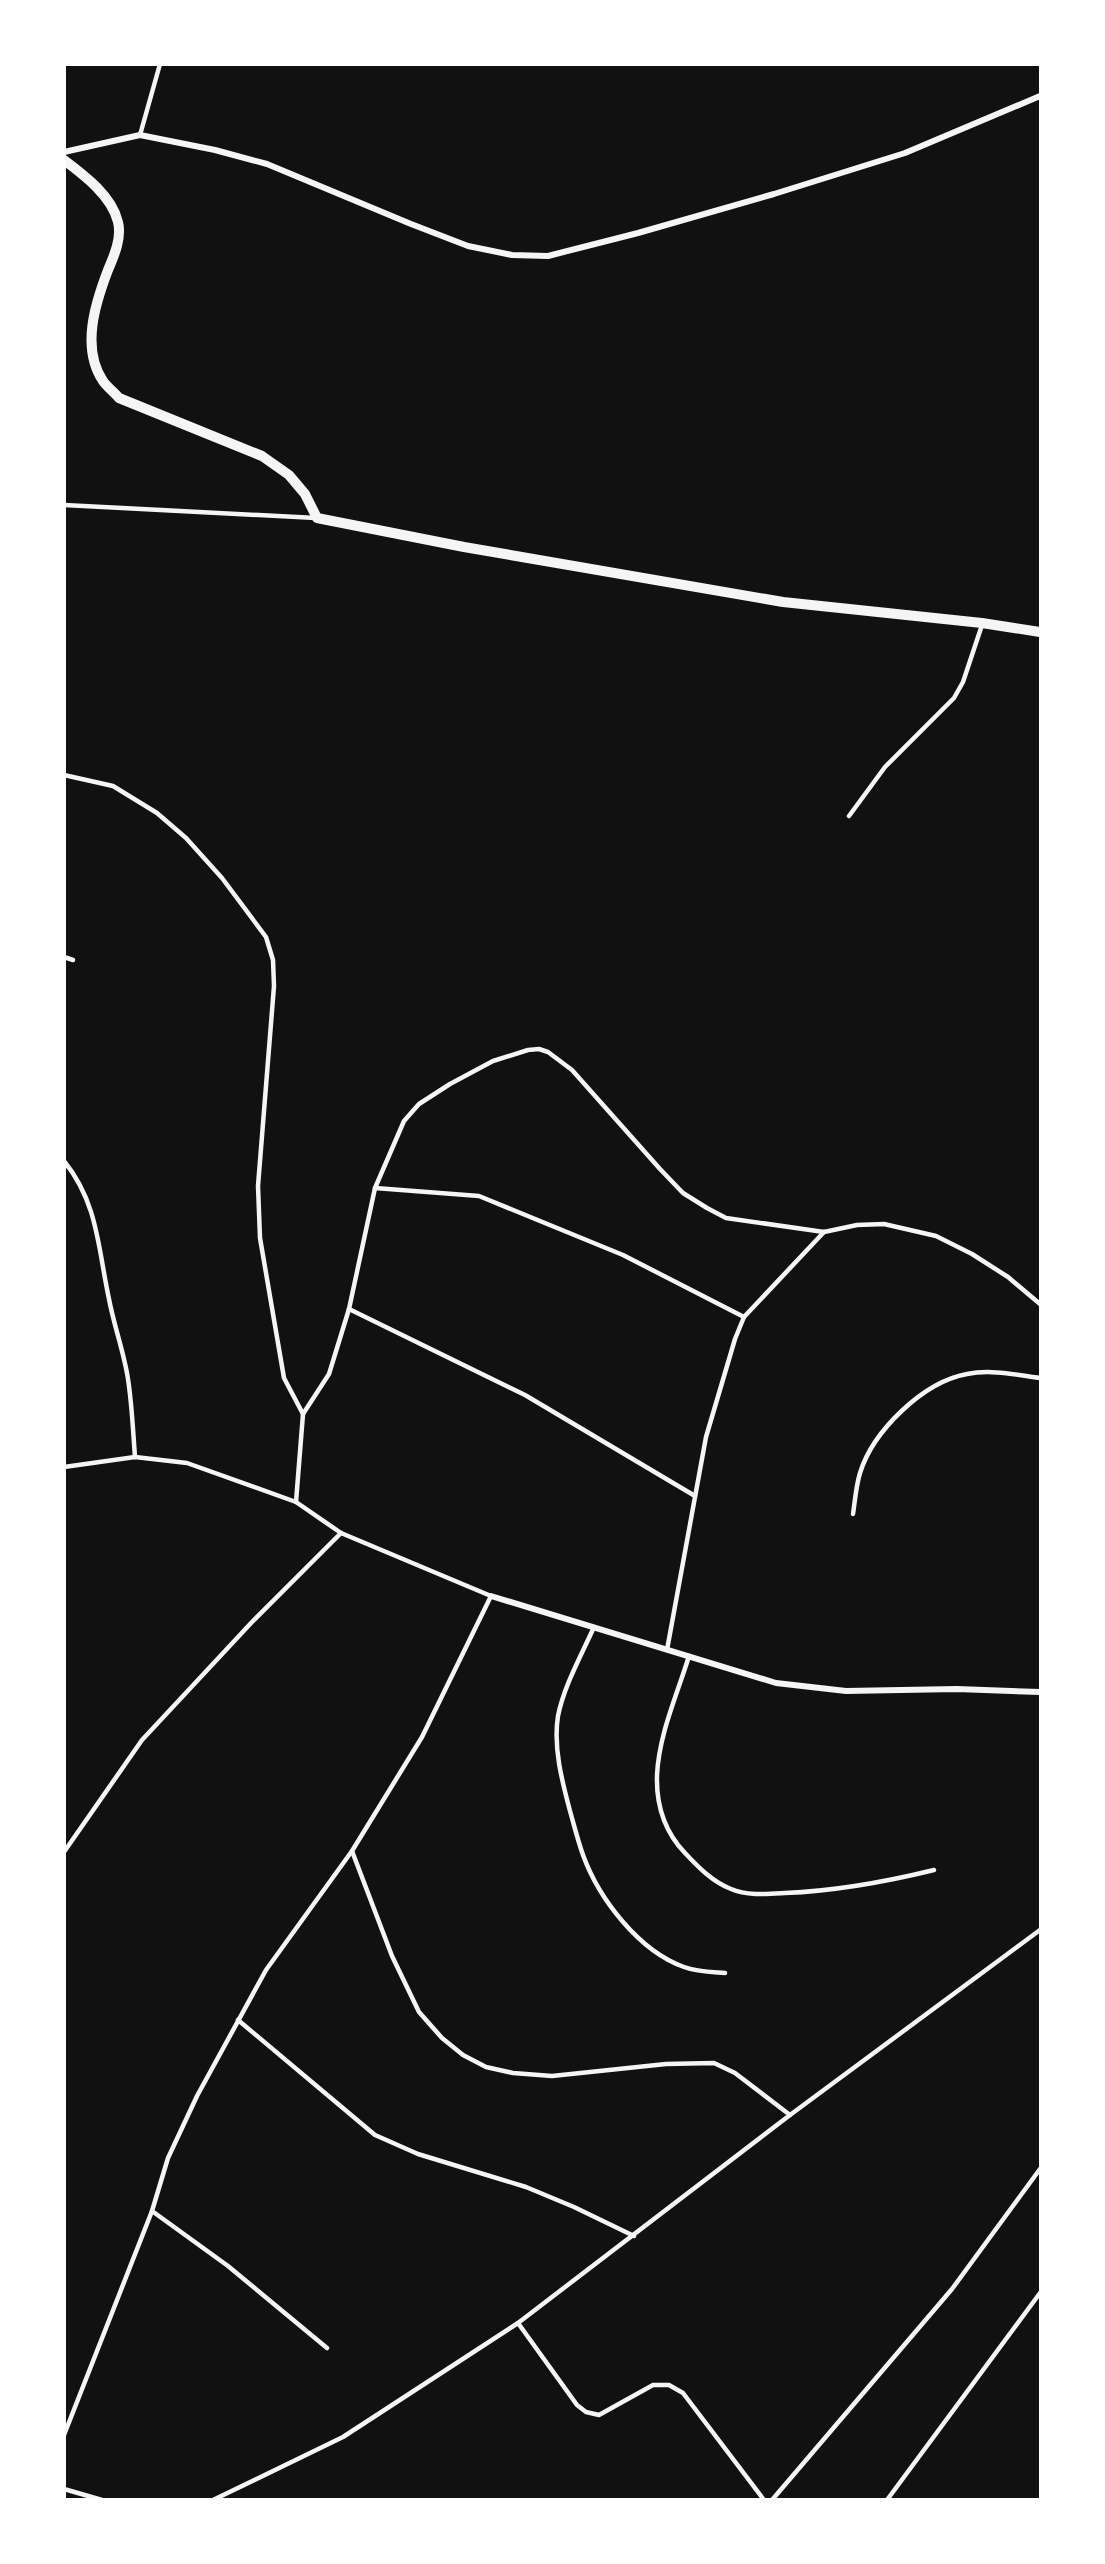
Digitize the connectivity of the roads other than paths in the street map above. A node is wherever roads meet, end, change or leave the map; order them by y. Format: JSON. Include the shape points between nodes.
{"nodes":[{"id":1,"x":160,"y":64,"type":"edge"},
{"id":2,"x":1041,"y":96,"type":"edge"},
{"id":3,"x":140,"y":135,"type":"junction"},
{"id":4,"x":64,"y":152,"type":"edge"},
{"id":5,"x":64,"y":160,"type":"edge"},
{"id":6,"x":64,"y":505,"type":"edge"},
{"id":7,"x":317,"y":518,"type":"junction"},
{"id":8,"x":982,"y":623,"type":"junction"},
{"id":9,"x":1041,"y":632,"type":"edge"},
{"id":10,"x":64,"y":775,"type":"edge"},
{"id":11,"x":849,"y":816,"type":"dead end"},
{"id":12,"x":64,"y":957,"type":"edge"},
{"id":13,"x":73,"y":960,"type":"dead end"},
{"id":14,"x":64,"y":1161,"type":"edge"},
{"id":15,"x":375,"y":1188,"type":"junction"},
{"id":16,"x":824,"y":1232,"type":"junction"},
{"id":17,"x":1041,"y":1304,"type":"edge"},
{"id":18,"x":349,"y":1309,"type":"junction"},
{"id":19,"x":744,"y":1317,"type":"junction"},
{"id":20,"x":1041,"y":1378,"type":"edge"},
{"id":21,"x":303,"y":1414,"type":"junction"},
{"id":22,"x":135,"y":1457,"type":"junction"},
{"id":23,"x":64,"y":1467,"type":"edge"},
{"id":24,"x":695,"y":1496,"type":"junction"},
{"id":25,"x":296,"y":1502,"type":"junction"},
{"id":26,"x":853,"y":1514,"type":"dead end"},
{"id":27,"x":342,"y":1533,"type":"junction"},
{"id":28,"x":491,"y":1596,"type":"junction"},
{"id":29,"x":594,"y":1627,"type":"junction"},
{"id":30,"x":667,"y":1650,"type":"junction"},
{"id":31,"x":689,"y":1656,"type":"junction"},
{"id":32,"x":1041,"y":1692,"type":"edge"},
{"id":33,"x":352,"y":1851,"type":"junction"},
{"id":34,"x":64,"y":1852,"type":"edge"},
{"id":35,"x":934,"y":1870,"type":"dead end"},
{"id":36,"x":1041,"y":1930,"type":"edge"},
{"id":37,"x":725,"y":1973,"type":"dead end"},
{"id":38,"x":238,"y":2020,"type":"junction"},
{"id":39,"x":790,"y":2115,"type":"junction"},
{"id":40,"x":1041,"y":2169,"type":"edge"},
{"id":41,"x":152,"y":2211,"type":"junction"},
{"id":42,"x":634,"y":2236,"type":"junction"},
{"id":43,"x":1041,"y":2293,"type":"edge"},
{"id":44,"x":518,"y":2323,"type":"junction"},
{"id":45,"x":327,"y":2348,"type":"dead end"},
{"id":46,"x":64,"y":2435,"type":"edge"},
{"id":47,"x":64,"y":2489,"type":"edge"},
{"id":48,"x":102,"y":2499,"type":"edge"},
{"id":49,"x":213,"y":2499,"type":"edge"},
{"id":50,"x":764,"y":2499,"type":"edge"},
{"id":51,"x":772,"y":2499,"type":"edge"},
{"id":52,"x":887,"y":2499,"type":"edge"}],
"edges":[{"from":1,"to":3,"type":"lane"},
{"from":2,"to":3,"type":"street","via":[[905,153],[774,194],[548,256],[512,255],[468,246],[267,164]]},
{"from":3,"to":4,"type":"street"},
{"from":5,"to":7,"type":"street","via":[[106,198],[118,221],[117,246],[98,297],[91,338],[94,361],[103,381],[119,398],[262,456],[289,474]]},
{"from":6,"to":7,"type":"lane"},
{"from":7,"to":8,"type":"street","via":[[783,602]]},
{"from":8,"to":9,"type":"street"},
{"from":8,"to":11,"type":"lane","via":[[954,698],[885,767]]},
{"from":10,"to":21,"type":"lane","via":[[113,786],[157,813],[222,878],[266,937],[273,960],[274,986],[258,1186],[260,1238],[284,1378]]},
{"from":12,"to":13,"type":"lane"},
{"from":14,"to":22,"type":"lane","via":[[88,1199],[96,1225],[128,1379]]},
{"from":15,"to":16,"type":"lane","via":[[404,1121],[419,1104],[493,1061],[539,1049],[572,1070],[683,1193],[726,1218]]},
{"from":15,"to":18,"type":"lane"},
{"from":15,"to":19,"type":"lane","via":[[479,1196],[623,1255]]},
{"from":16,"to":17,"type":"lane","via":[[884,1224],[936,1236],[1008,1277]]},
{"from":16,"to":19,"type":"lane"},
{"from":18,"to":21,"type":"lane","via":[[329,1374]]},
{"from":18,"to":24,"type":"lane","via":[[525,1395]]},
{"from":19,"to":24,"type":"lane","via":[[724,1370]]},
{"from":20,"to":26,"type":"lane","via":[[967,1374],[943,1382],[913,1401],[894,1417],[866,1457]]},
{"from":21,"to":25,"type":"lane"},
{"from":22,"to":23,"type":"lane"},
{"from":22,"to":25,"type":"lane","via":[[187,1463]]},
{"from":24,"to":30,"type":"lane"},
{"from":25,"to":27,"type":"lane"},
{"from":27,"to":28,"type":"lane"},
{"from":27,"to":34,"type":"lane","via":[[142,1740]]},
{"from":28,"to":29,"type":"street"},
{"from":28,"to":33,"type":"lane","via":[[422,1737]]},
{"from":29,"to":30,"type":"street"},
{"from":29,"to":37,"type":"lane","via":[[558,1718],[563,1785],[583,1855],[612,1907],[660,1955],[684,1968]]},
{"from":30,"to":31,"type":"street"},
{"from":31,"to":32,"type":"street","via":[[776,1683],[846,1691]]},
{"from":31,"to":35,"type":"lane","via":[[660,1748],[657,1777],[661,1816],[674,1841],[713,1881],[733,1890],[763,1894],[889,1881]]},
{"from":33,"to":38,"type":"lane","via":[[266,1970]]},
{"from":33,"to":39,"type":"lane","via":[[392,1956],[419,2012],[463,2055],[486,2067],[552,2076],[714,2063],[735,2073]]},
{"from":36,"to":39,"type":"lane"},
{"from":38,"to":41,"type":"lane","via":[[196,2096],[168,2158]]},
{"from":38,"to":42,"type":"lane","via":[[375,2135],[418,2154],[526,2187]]},
{"from":39,"to":42,"type":"lane"},
{"from":40,"to":51,"type":"lane","via":[[952,2289]]},
{"from":41,"to":45,"type":"lane","via":[[228,2266]]},
{"from":41,"to":46,"type":"lane"},
{"from":42,"to":44,"type":"lane"},
{"from":43,"to":52,"type":"lane"},
{"from":44,"to":49,"type":"lane","via":[[343,2437]]},
{"from":44,"to":50,"type":"lane","via":[[586,2412],[599,2415],[653,2385],[669,2385],[683,2393]]},
{"from":47,"to":48,"type":"lane"}]}
